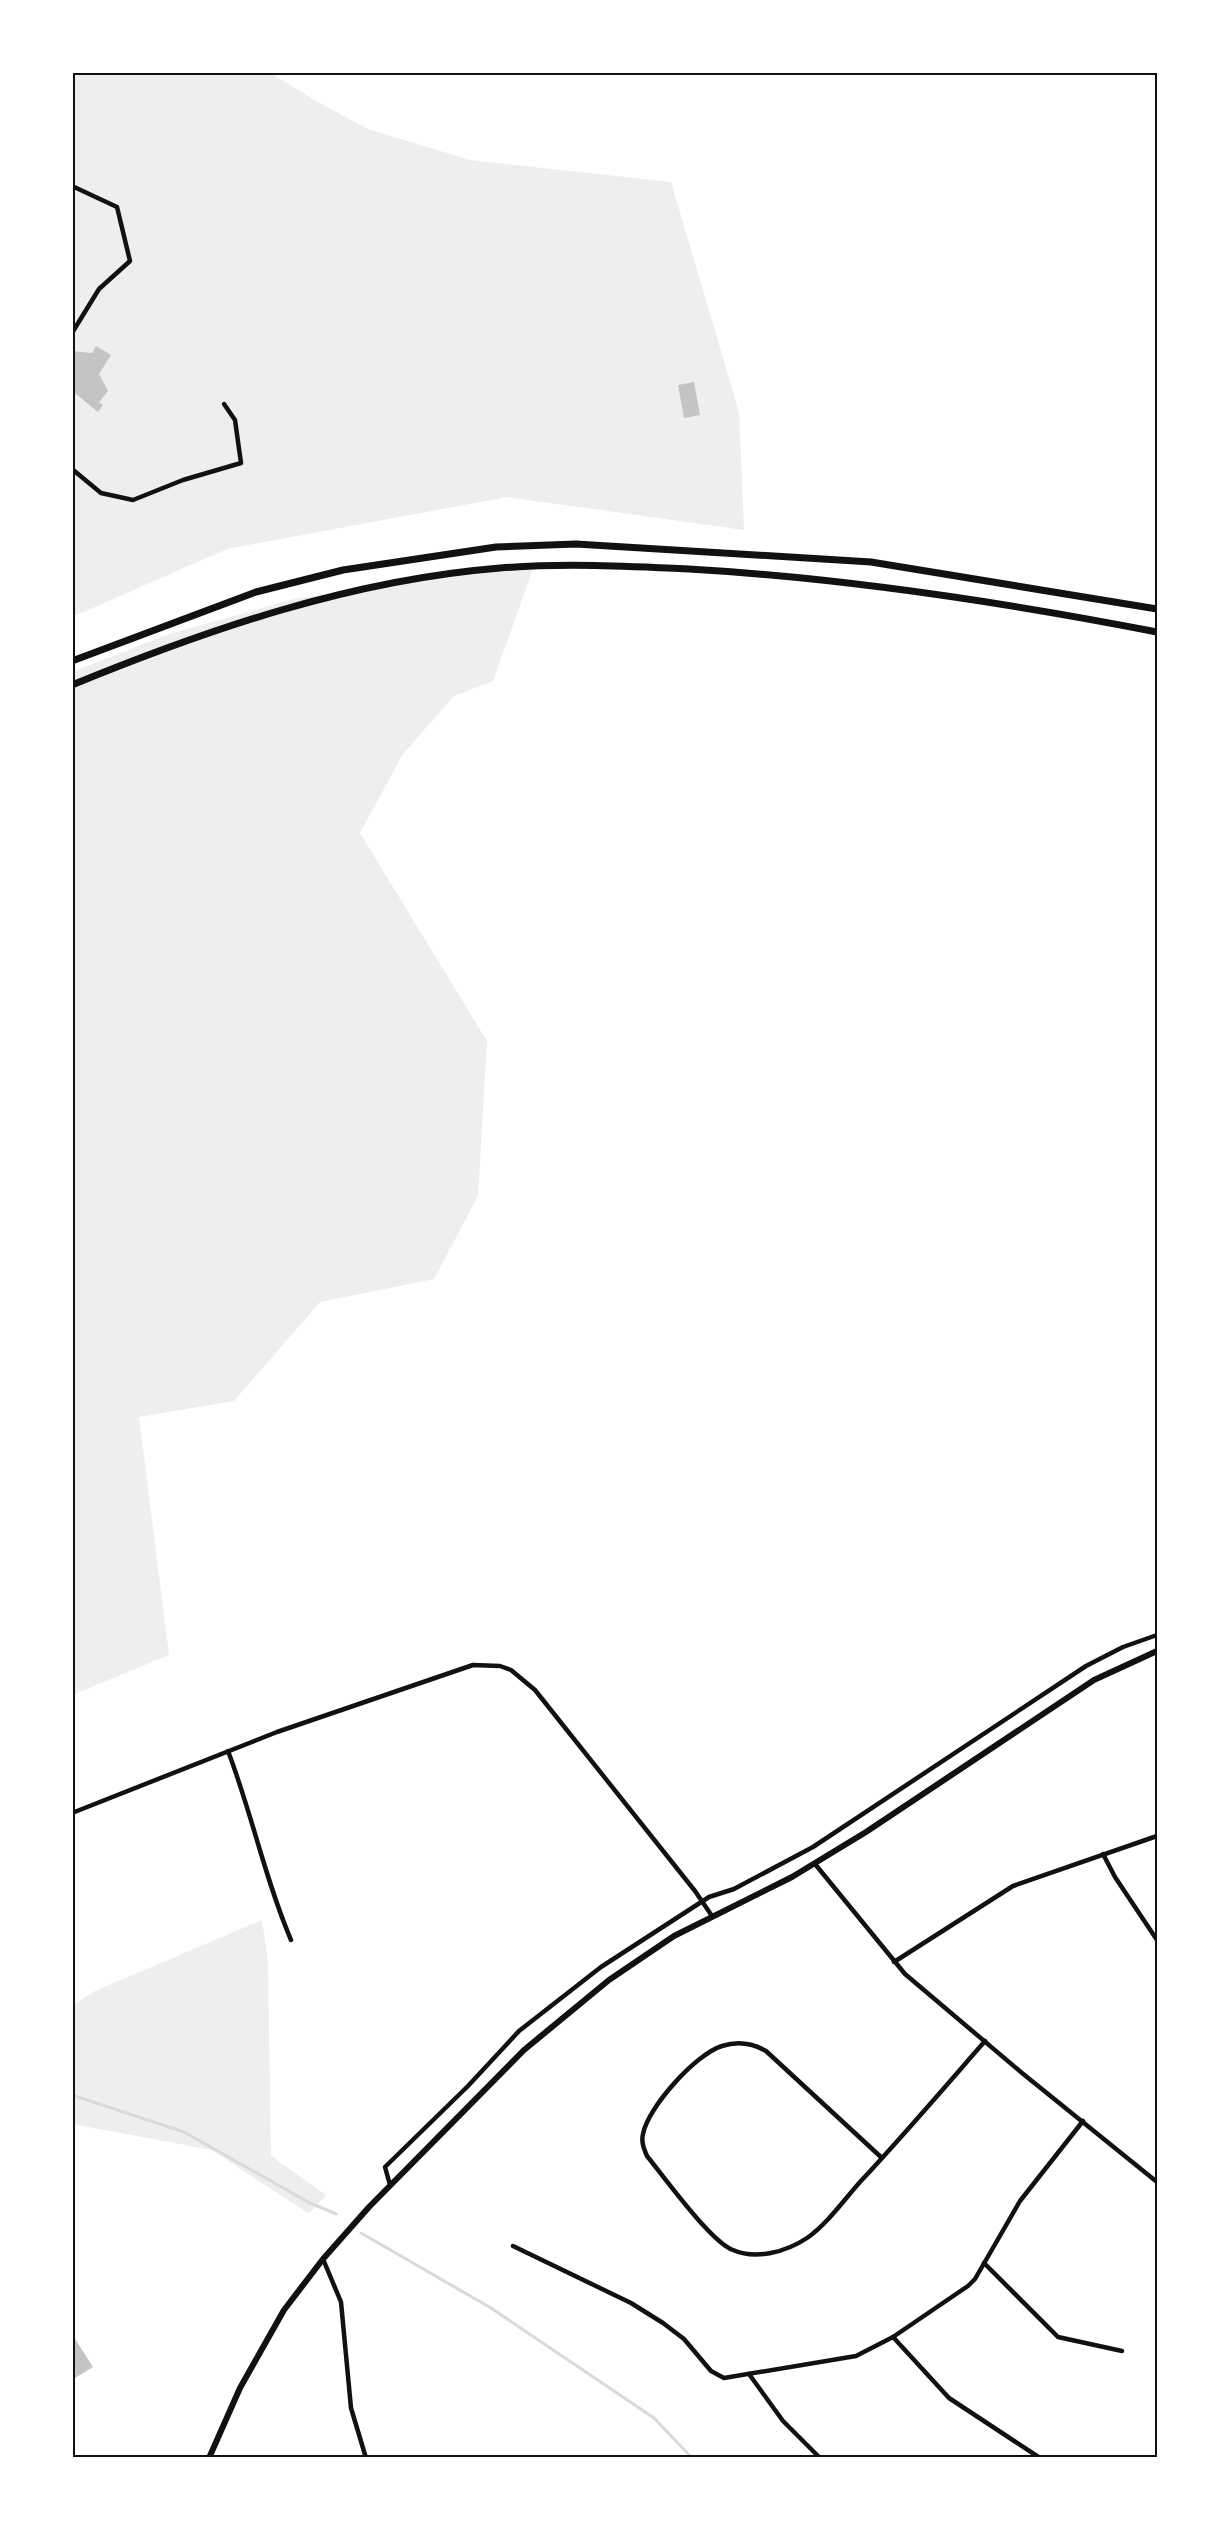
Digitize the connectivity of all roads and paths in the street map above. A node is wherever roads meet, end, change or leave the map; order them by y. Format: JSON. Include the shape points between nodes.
{"nodes":[{"id":1,"x":72,"y":186,"type":"edge"},
{"id":2,"x":72,"y":333,"type":"edge"},
{"id":3,"x":224,"y":404,"type":"dead end"},
{"id":4,"x":72,"y":470,"type":"edge"},
{"id":5,"x":1157,"y":609,"type":"edge"},
{"id":6,"x":1157,"y":632,"type":"edge"},
{"id":7,"x":72,"y":662,"type":"edge"},
{"id":8,"x":72,"y":685,"type":"edge"},
{"id":9,"x":1157,"y":1635,"type":"edge"},
{"id":10,"x":1157,"y":1651,"type":"edge"},
{"id":11,"x":228,"y":1751,"type":"junction"},
{"id":12,"x":72,"y":1814,"type":"edge"},
{"id":13,"x":1157,"y":1836,"type":"edge"},
{"id":14,"x":1103,"y":1854,"type":"junction"},
{"id":15,"x":815,"y":1864,"type":"junction"},
{"id":16,"x":702,"y":1901,"type":"junction"},
{"id":17,"x":712,"y":1916,"type":"junction"},
{"id":18,"x":291,"y":1940,"type":"dead end"},
{"id":19,"x":1157,"y":1940,"type":"edge"},
{"id":20,"x":894,"y":1962,"type":"junction"},
{"id":21,"x":985,"y":2042,"type":"junction"},
{"id":22,"x":1083,"y":2121,"type":"junction"},
{"id":23,"x":882,"y":2158,"type":"junction"},
{"id":24,"x":1157,"y":2182,"type":"edge"},
{"id":25,"x":390,"y":2185,"type":"junction"},
{"id":26,"x":513,"y":2246,"type":"dead end"},
{"id":27,"x":323,"y":2259,"type":"junction"},
{"id":28,"x":984,"y":2263,"type":"junction"},
{"id":29,"x":893,"y":2337,"type":"junction"},
{"id":30,"x":1122,"y":2351,"type":"dead end"},
{"id":31,"x":749,"y":2374,"type":"junction"},
{"id":32,"x":209,"y":2458,"type":"edge"},
{"id":33,"x":366,"y":2458,"type":"edge"},
{"id":34,"x":820,"y":2458,"type":"edge"},
{"id":35,"x":1040,"y":2458,"type":"edge"}],
"edges":[{"from":1,"to":2,"type":"street","via":[[117,207],[129,261],[99,289]]},
{"from":3,"to":4,"type":"street","via":[[235,420],[241,463],[133,500],[101,493]]},
{"from":5,"to":7,"type":"main road","via":[[871,562],[576,544],[496,547],[343,570],[256,592]]},
{"from":6,"to":8,"type":"main road","via":[[853,583],[720,571],[501,568],[365,588],[278,610]]},
{"from":9,"to":16,"type":"street","via":[[1086,1666],[813,1847],[734,1889]]},
{"from":10,"to":15,"type":"street","via":[[1094,1680]]},
{"from":11,"to":12,"type":"street"},
{"from":11,"to":16,"type":"street","via":[[473,1665],[500,1666],[535,1690]]},
{"from":11,"to":18,"type":"street"},
{"from":13,"to":14,"type":"street"},
{"from":14,"to":19,"type":"street"},
{"from":14,"to":20,"type":"street","via":[[1005,1890]]},
{"from":15,"to":17,"type":"street"},
{"from":15,"to":20,"type":"street"},
{"from":16,"to":17,"type":"street"},
{"from":16,"to":25,"type":"street","via":[[601,1967],[519,2031],[385,2167]]},
{"from":17,"to":25,"type":"street","via":[[639,1958],[563,2017],[524,2050]]},
{"from":20,"to":21,"type":"street"},
{"from":21,"to":22,"type":"street"},
{"from":21,"to":23,"type":"street"},
{"from":22,"to":24,"type":"street"},
{"from":22,"to":28,"type":"street","via":[[1020,2201]]},
{"from":23,"to":23,"type":"street","via":[[806,2238],[783,2249],[748,2254],[718,2242],[647,2156],[642,2140],[658,2103],[675,2083],[721,2046],[750,2043],[766,2051]]},
{"from":25,"to":27,"type":"street"},
{"from":26,"to":31,"type":"street","via":[[631,2303],[663,2323],[684,2339],[718,2376],[735,2378]]},
{"from":27,"to":32,"type":"street","via":[[284,2310],[240,2388]]},
{"from":27,"to":33,"type":"street","via":[[341,2302],[351,2408]]},
{"from":28,"to":29,"type":"street","via":[[968,2286]]},
{"from":28,"to":30,"type":"street","via":[[1058,2337]]},
{"from":29,"to":31,"type":"street","via":[[856,2356]]},
{"from":29,"to":35,"type":"street","via":[[949,2398]]},
{"from":31,"to":34,"type":"street","via":[[783,2421]]}]}
